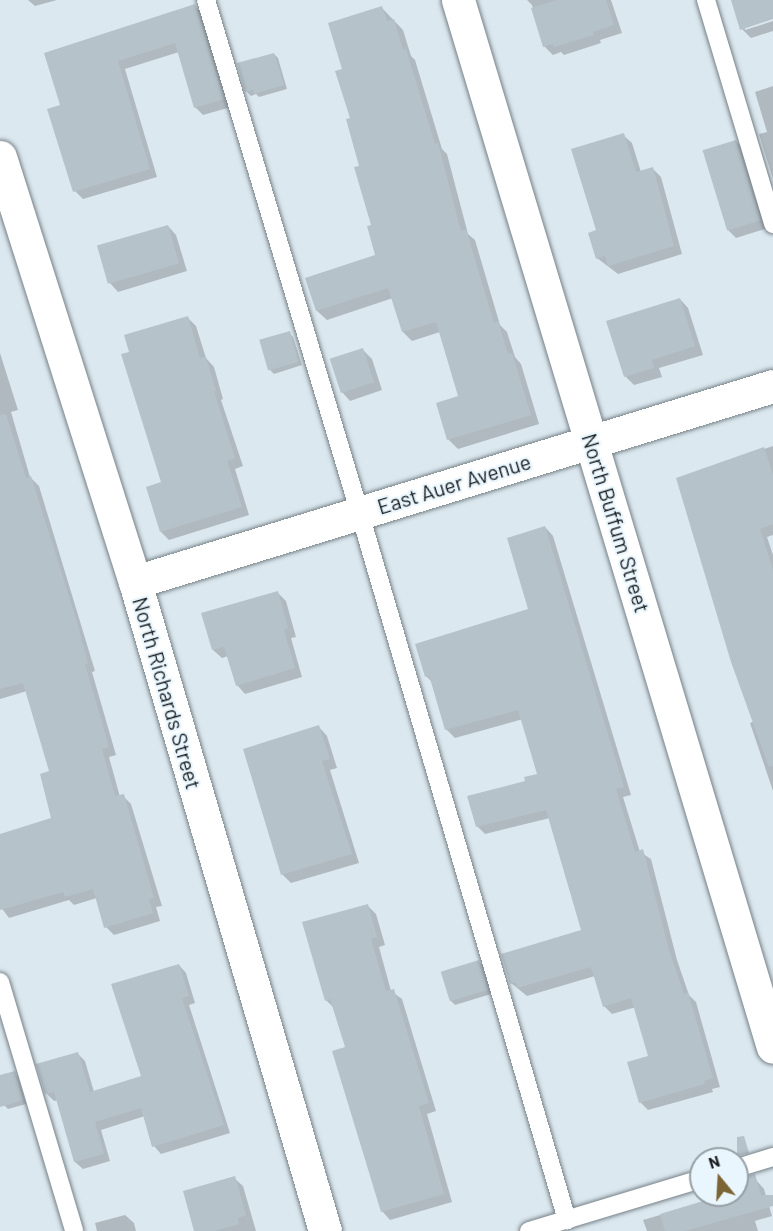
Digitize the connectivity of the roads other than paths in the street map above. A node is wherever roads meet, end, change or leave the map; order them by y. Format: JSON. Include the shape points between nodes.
{"nodes":[{"id":1,"x":206,"y":0,"type":"edge"},
{"id":2,"x":458,"y":0,"type":"edge"},
{"id":3,"x":706,"y":0,"type":"edge"},
{"id":4,"x":0,"y":158,"type":"edge"},
{"id":5,"x":773,"y":224,"type":"edge"},
{"id":6,"x":773,"y":386,"type":"edge"},
{"id":7,"x":592,"y":441,"type":"junction"},
{"id":8,"x":360,"y":514,"type":"junction"},
{"id":9,"x":135,"y":582,"type":"junction"},
{"id":10,"x":0,"y":982,"type":"edge"},
{"id":11,"x":773,"y":1047,"type":"edge"},
{"id":12,"x":773,"y":1157,"type":"edge"},
{"id":13,"x":749,"y":1164,"type":"edge"},
{"id":14,"x":689,"y":1183,"type":"edge"},
{"id":15,"x":567,"y":1220,"type":"junction"},
{"id":16,"x":74,"y":1231,"type":"edge"},
{"id":17,"x":325,"y":1231,"type":"edge"},
{"id":18,"x":529,"y":1231,"type":"edge"}],
"edges":[{"from":1,"to":8,"type":"lane"},
{"from":2,"to":7,"type":"street","name":"North Buffum Street"},
{"from":3,"to":5,"type":"lane"},
{"from":4,"to":9,"type":"street","name":"North Richards Street"},
{"from":6,"to":7,"type":"street","name":"East Auer Avenue"},
{"from":7,"to":8,"type":"street","name":"East Auer Avenue"},
{"from":7,"to":11,"type":"street","name":"North Buffum Street"},
{"from":8,"to":9,"type":"street","name":"East Auer Avenue"},
{"from":8,"to":15,"type":"lane"},
{"from":9,"to":17,"type":"street","name":"North Richards Street"},
{"from":10,"to":16,"type":"lane"},
{"from":12,"to":13,"type":"lane"},
{"from":14,"to":15,"type":"lane"},
{"from":15,"to":18,"type":"lane"}]}
